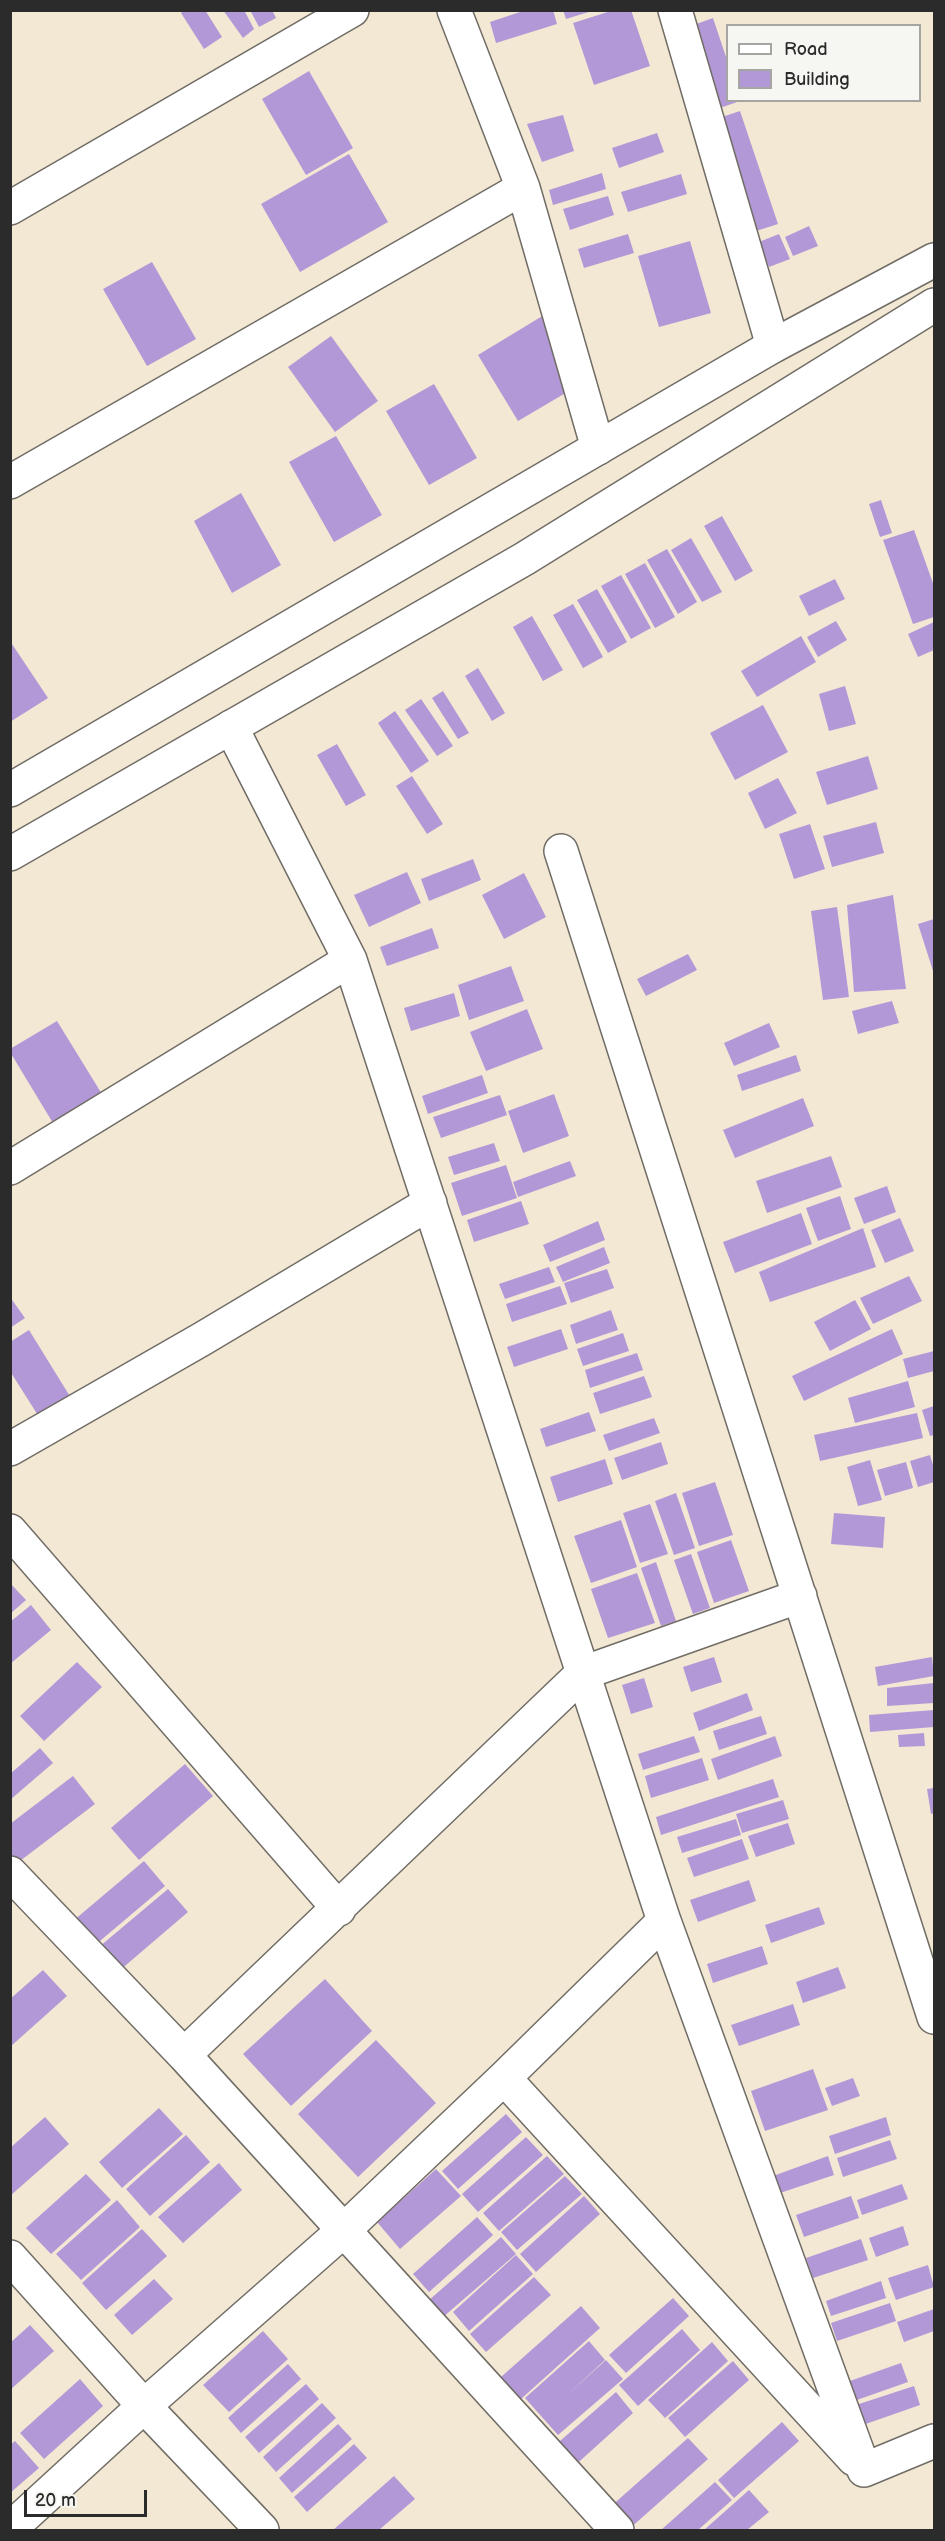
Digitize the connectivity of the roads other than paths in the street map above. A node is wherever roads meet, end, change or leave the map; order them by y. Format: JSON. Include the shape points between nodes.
{"nodes":[{"id":1,"x":352,"y":10,"type":"edge"},
{"id":2,"x":454,"y":10,"type":"edge"},
{"id":3,"x":675,"y":10,"type":"edge"},
{"id":4,"x":523,"y":188,"type":"junction"},
{"id":5,"x":10,"y":208,"type":"edge"},
{"id":6,"x":934,"y":260,"type":"edge"},
{"id":7,"x":934,"y":305,"type":"edge"},
{"id":8,"x":773,"y":346,"type":"junction"},
{"id":9,"x":598,"y":448,"type":"junction"},
{"id":10,"x":10,"y":482,"type":"edge"},
{"id":11,"x":231,"y":727,"type":"junction"},
{"id":12,"x":10,"y":790,"type":"edge"},
{"id":13,"x":561,"y":850,"type":"dead end"},
{"id":14,"x":10,"y":854,"type":"edge"},
{"id":15,"x":350,"y":960,"type":"junction"},
{"id":16,"x":10,"y":1168,"type":"edge"},
{"id":17,"x":430,"y":1203,"type":"junction"},
{"id":18,"x":10,"y":1449,"type":"edge"},
{"id":19,"x":10,"y":1531,"type":"edge"},
{"id":20,"x":800,"y":1596,"type":"junction"},
{"id":21,"x":583,"y":1673,"type":"junction"},
{"id":22,"x":10,"y":1873,"type":"edge"},
{"id":23,"x":339,"y":1909,"type":"junction"},
{"id":24,"x":664,"y":1921,"type":"junction"},
{"id":25,"x":934,"y":2017,"type":"edge"},
{"id":26,"x":184,"y":2055,"type":"junction"},
{"id":27,"x":504,"y":2078,"type":"junction"},
{"id":28,"x":343,"y":2231,"type":"junction"},
{"id":29,"x":10,"y":2257,"type":"edge"},
{"id":30,"x":144,"y":2406,"type":"junction"},
{"id":31,"x":934,"y":2441,"type":"edge"},
{"id":32,"x":864,"y":2470,"type":"junction"},
{"id":33,"x":10,"y":2529,"type":"edge"},
{"id":34,"x":262,"y":2530,"type":"edge"},
{"id":35,"x":616,"y":2530,"type":"edge"}],
"edges":[{"from":1,"to":5,"type":"street"},
{"from":2,"to":4,"type":"street"},
{"from":3,"to":8,"type":"street"},
{"from":4,"to":9,"type":"street"},
{"from":4,"to":10,"type":"street"},
{"from":6,"to":8,"type":"street"},
{"from":7,"to":11,"type":"street","via":[[524,559]]},
{"from":8,"to":9,"type":"street"},
{"from":9,"to":12,"type":"street"},
{"from":11,"to":14,"type":"street"},
{"from":11,"to":15,"type":"street"},
{"from":13,"to":20,"type":"street"},
{"from":15,"to":16,"type":"street"},
{"from":15,"to":17,"type":"street"},
{"from":17,"to":18,"type":"street"},
{"from":17,"to":21,"type":"street"},
{"from":19,"to":23,"type":"street"},
{"from":20,"to":21,"type":"street"},
{"from":20,"to":25,"type":"street"},
{"from":21,"to":23,"type":"street"},
{"from":21,"to":24,"type":"street"},
{"from":22,"to":26,"type":"street"},
{"from":23,"to":26,"type":"street"},
{"from":24,"to":27,"type":"street"},
{"from":24,"to":32,"type":"street"},
{"from":26,"to":28,"type":"street"},
{"from":27,"to":28,"type":"street"},
{"from":27,"to":32,"type":"street"},
{"from":28,"to":30,"type":"street"},
{"from":28,"to":35,"type":"street"},
{"from":29,"to":30,"type":"street"},
{"from":30,"to":33,"type":"street"},
{"from":30,"to":34,"type":"street"},
{"from":31,"to":32,"type":"street"}]}
